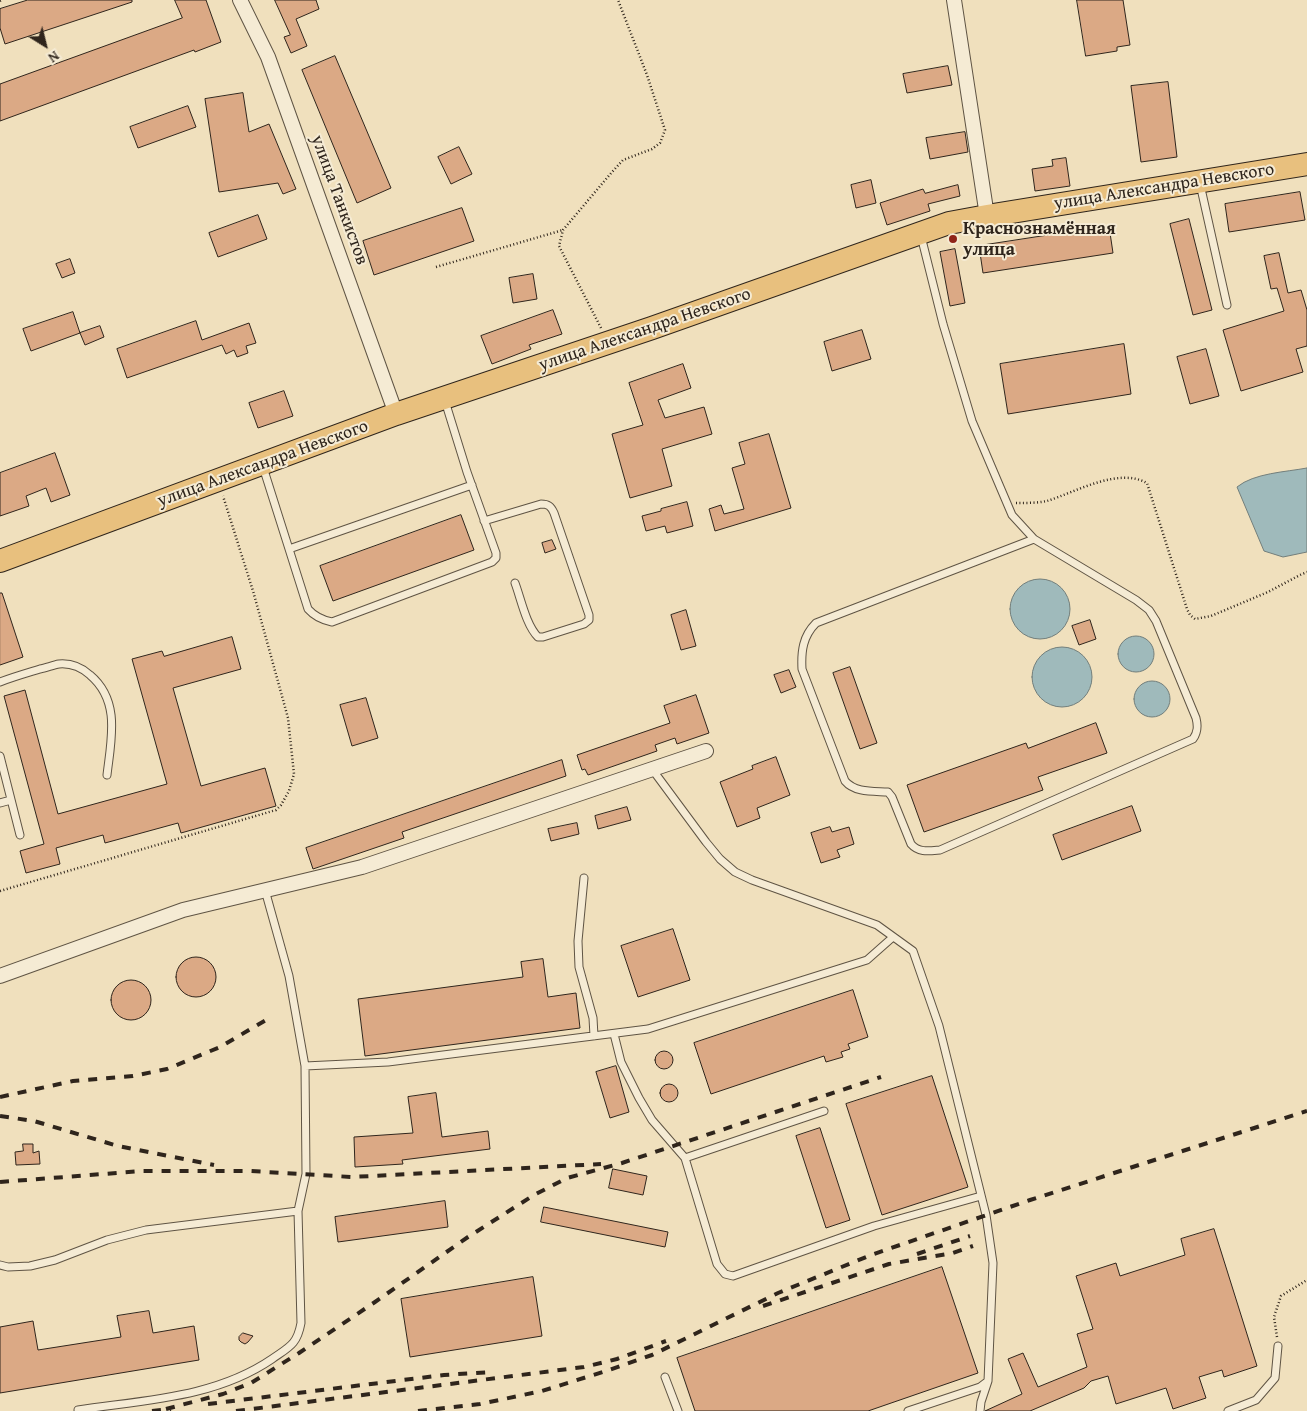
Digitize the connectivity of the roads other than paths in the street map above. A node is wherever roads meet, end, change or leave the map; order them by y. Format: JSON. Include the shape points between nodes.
{"nodes":[{"id":1,"x":240,"y":0,"type":"edge"},
{"id":2,"x":954,"y":0,"type":"edge"},
{"id":3,"x":1307,"y":164,"type":"edge"},
{"id":4,"x":1200,"y":181,"type":"junction"},
{"id":5,"x":987,"y":216,"type":"junction"},
{"id":6,"x":921,"y":233,"type":"junction"},
{"id":7,"x":1227,"y":305,"type":"dead end"},
{"id":8,"x":444,"y":398,"type":"junction"},
{"id":9,"x":396,"y":414,"type":"junction"},
{"id":10,"x":262,"y":464,"type":"junction"},
{"id":11,"x":472,"y":485,"type":"junction"},
{"id":12,"x":484,"y":521,"type":"junction"},
{"id":13,"x":1034,"y":539,"type":"junction"},
{"id":14,"x":289,"y":549,"type":"junction"},
{"id":15,"x":0,"y":561,"type":"edge"},
{"id":16,"x":515,"y":583,"type":"dead end"},
{"id":17,"x":0,"y":682,"type":"edge"},
{"id":18,"x":706,"y":751,"type":"dead end"},
{"id":19,"x":0,"y":756,"type":"edge"},
{"id":20,"x":652,"y":769,"type":"junction"},
{"id":21,"x":107,"y":775,"type":"dead end"},
{"id":22,"x":11,"y":800,"type":"junction"},
{"id":23,"x":0,"y":803,"type":"edge"},
{"id":24,"x":20,"y":835,"type":"dead end"},
{"id":25,"x":584,"y":878,"type":"dead end"},
{"id":26,"x":265,"y":890,"type":"junction"},
{"id":27,"x":893,"y":937,"type":"junction"},
{"id":28,"x":0,"y":976,"type":"edge"},
{"id":29,"x":614,"y":1034,"type":"junction"},
{"id":30,"x":594,"y":1036,"type":"junction"},
{"id":31,"x":305,"y":1066,"type":"junction"},
{"id":32,"x":824,"y":1112,"type":"dead end"},
{"id":33,"x":685,"y":1158,"type":"junction"},
{"id":34,"x":981,"y":1196,"type":"junction"},
{"id":35,"x":298,"y":1212,"type":"junction"},
{"id":36,"x":0,"y":1265,"type":"edge"},
{"id":37,"x":1278,"y":1346,"type":"road end"},
{"id":38,"x":665,"y":1377,"type":"dead end"},
{"id":39,"x":988,"y":1381,"type":"junction"},
{"id":40,"x":78,"y":1410,"type":"dead end"},
{"id":41,"x":678,"y":1411,"type":"edge"},
{"id":42,"x":908,"y":1411,"type":"edge"},
{"id":43,"x":980,"y":1411,"type":"edge"},
{"id":44,"x":1228,"y":1411,"type":"edge"}],
"edges":[{"from":1,"to":9,"type":"street","name":"улица Танкистов","via":[[268,57]]},
{"from":2,"to":5,"type":"street"},
{"from":3,"to":4,"type":"main road","name":"улица Александра Невского"},
{"from":4,"to":5,"type":"main road","name":"улица Александра Невского"},
{"from":4,"to":7,"type":"lane"},
{"from":5,"to":6,"type":"main road","name":"улица Александра Невского","via":[[949,223]]},
{"from":6,"to":8,"type":"main road","name":"улица Александра Невского"},
{"from":6,"to":13,"type":"lane","via":[[943,324],[972,421],[1012,516]]},
{"from":8,"to":9,"type":"main road","name":"улица Александра Невского"},
{"from":8,"to":11,"type":"lane"},
{"from":9,"to":10,"type":"main road","name":"улица Александра Невского"},
{"from":10,"to":14,"type":"lane"},
{"from":10,"to":15,"type":"main road","name":"улица Александра Невского"},
{"from":11,"to":12,"type":"lane"},
{"from":11,"to":14,"type":"lane"},
{"from":12,"to":14,"type":"lane","via":[[496,553],[492,562],[332,622],[323,620],[308,609]]},
{"from":12,"to":16,"type":"lane","via":[[541,504],[551,507],[589,620],[543,638],[538,637],[530,626]]},
{"from":13,"to":13,"type":"lane","via":[[1149,610],[1196,718],[1197,734],[940,850],[922,851],[911,844],[888,792],[856,789],[845,781],[802,669],[803,643],[808,630],[816,623]]},
{"from":17,"to":21,"type":"lane","via":[[58,664],[73,664],[90,674],[100,685],[110,707],[112,726]]},
{"from":18,"to":20,"type":"street"},
{"from":19,"to":22,"type":"lane"},
{"from":20,"to":26,"type":"street","via":[[362,867]]},
{"from":20,"to":27,"type":"lane","via":[[706,842],[735,872],[877,925]]},
{"from":22,"to":23,"type":"lane"},
{"from":22,"to":24,"type":"lane"},
{"from":25,"to":30,"type":"lane","via":[[578,941]]},
{"from":26,"to":28,"type":"street","via":[[183,910]]},
{"from":26,"to":31,"type":"lane","via":[[288,976]]},
{"from":27,"to":29,"type":"lane","via":[[867,960],[648,1029]]},
{"from":27,"to":34,"type":"lane","via":[[913,950],[939,1026]]},
{"from":29,"to":30,"type":"lane"},
{"from":29,"to":33,"type":"lane","via":[[622,1062],[639,1098],[652,1120]]},
{"from":30,"to":31,"type":"lane","via":[[388,1062]]},
{"from":31,"to":35,"type":"lane","via":[[306,1174]]},
{"from":32,"to":33,"type":"lane"},
{"from":33,"to":34,"type":"lane","via":[[717,1264],[725,1274],[733,1276],[874,1226]]},
{"from":34,"to":39,"type":"lane","via":[[993,1263]]},
{"from":35,"to":36,"type":"lane","via":[[146,1230],[30,1266]]},
{"from":35,"to":40,"type":"lane","via":[[301,1323],[299,1336],[290,1346],[256,1370],[184,1395]]},
{"from":37,"to":44,"type":"lane","via":[[1274,1378],[1256,1400]]},
{"from":38,"to":41,"type":"lane"},
{"from":39,"to":42,"type":"lane","via":[[980,1387]]},
{"from":39,"to":43,"type":"lane"}]}
